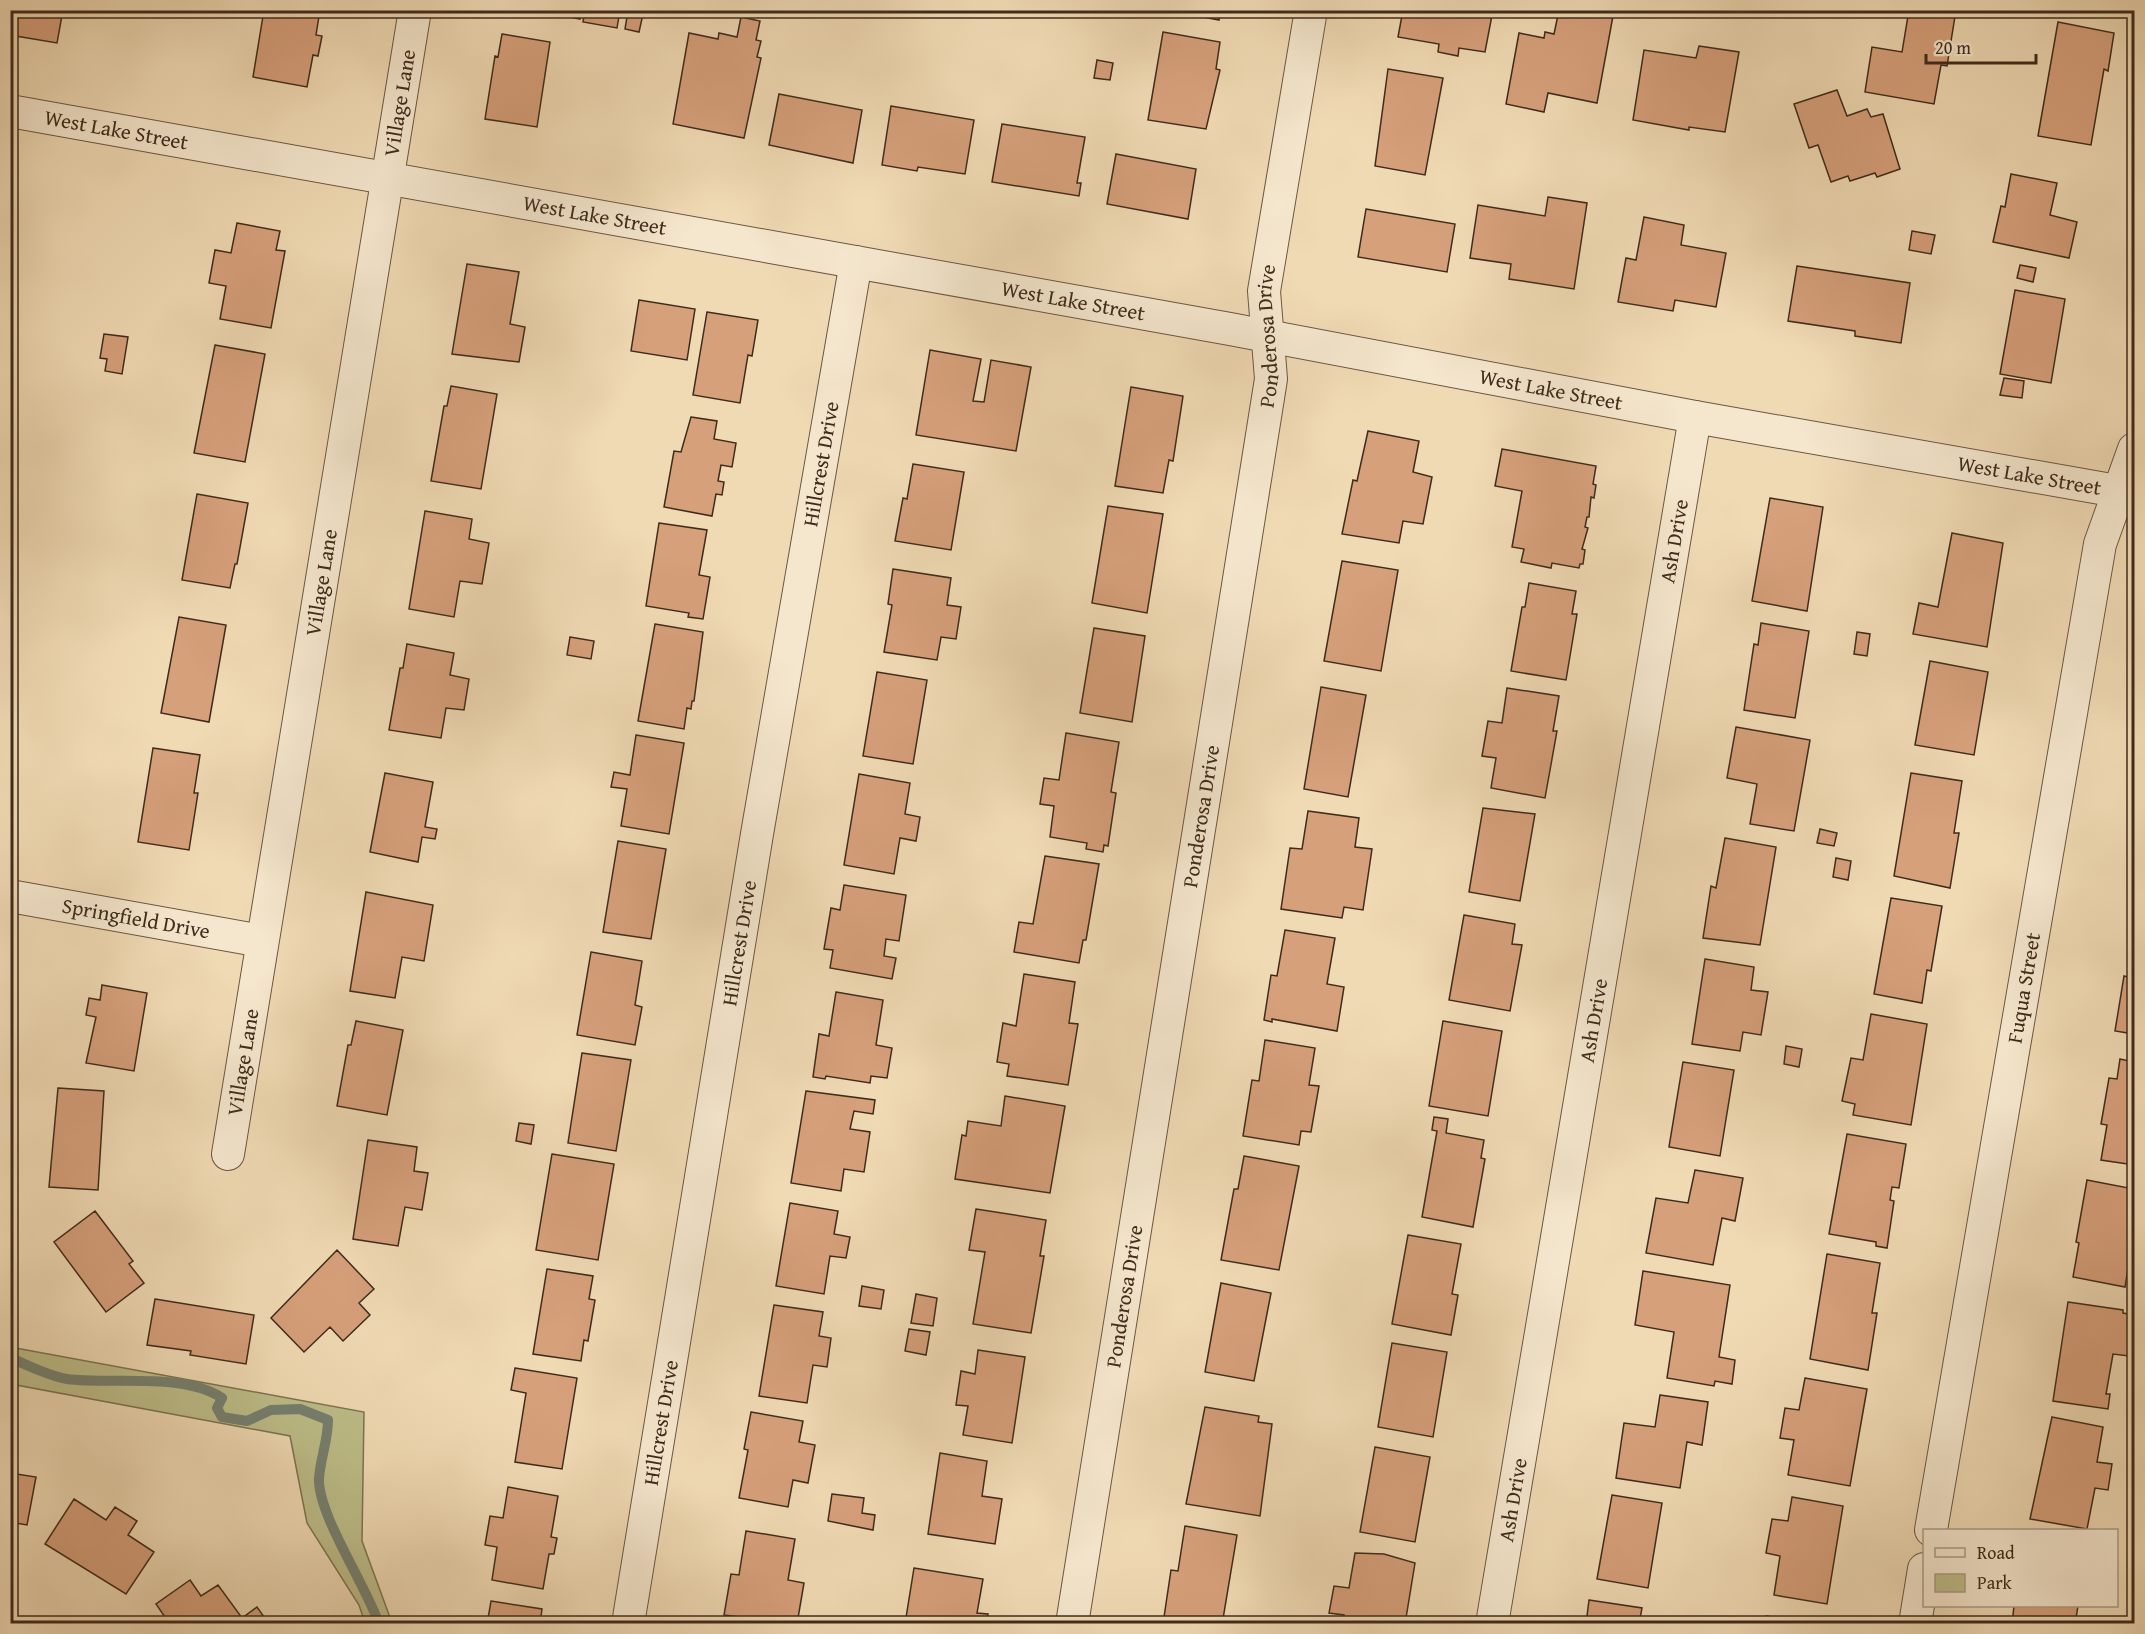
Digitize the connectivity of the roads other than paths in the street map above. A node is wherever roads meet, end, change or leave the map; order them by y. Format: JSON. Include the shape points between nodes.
{"nodes":[{"id":1,"x":415,"y":10,"type":"edge"},
{"id":2,"x":1311,"y":10,"type":"edge"},
{"id":3,"x":10,"y":111,"type":"edge"},
{"id":4,"x":387,"y":177,"type":"junction"},
{"id":5,"x":856,"y":262,"type":"junction"},
{"id":6,"x":1268,"y":337,"type":"junction"},
{"id":7,"x":1695,"y":417,"type":"junction"},
{"id":8,"x":2134,"y":449,"type":"edge"},
{"id":9,"x":2126,"y":493,"type":"edge"},
{"id":10,"x":10,"y":896,"type":"edge"},
{"id":11,"x":262,"y":941,"type":"junction"},
{"id":12,"x":228,"y":1154,"type":"dead end"},
{"id":13,"x":1931,"y":1529,"type":"edge"},
{"id":14,"x":1923,"y":1575,"type":"edge"},
{"id":15,"x":628,"y":1623,"type":"edge"},
{"id":16,"x":1072,"y":1623,"type":"edge"},
{"id":17,"x":1492,"y":1623,"type":"edge"},
{"id":18,"x":1915,"y":1623,"type":"edge"}],
"edges":[{"from":1,"to":4,"type":"street","name":"Village Lane"},
{"from":2,"to":6,"type":"street","name":"Ponderosa Drive","via":[[1263,291]]},
{"from":3,"to":4,"type":"street","name":"West Lake Street"},
{"from":4,"to":5,"type":"street","name":"West Lake Street"},
{"from":4,"to":11,"type":"street","name":"Village Lane"},
{"from":5,"to":6,"type":"street","name":"West Lake Street"},
{"from":5,"to":15,"type":"street","name":"Hillcrest Drive","via":[[759,822]]},
{"from":6,"to":7,"type":"street","name":"West Lake Street"},
{"from":6,"to":16,"type":"street","name":"Ponderosa Drive","via":[[1271,379]]},
{"from":7,"to":9,"type":"street","name":"West Lake Street"},
{"from":7,"to":17,"type":"street","name":"Ash Drive"},
{"from":8,"to":9,"type":"street","name":"Fuqua Street"},
{"from":9,"to":13,"type":"street","name":"Fuqua Street","via":[[2100,544]]},
{"from":10,"to":11,"type":"street","name":"Springfield Drive"},
{"from":11,"to":12,"type":"street","name":"Village Lane"},
{"from":14,"to":18,"type":"street"}]}
